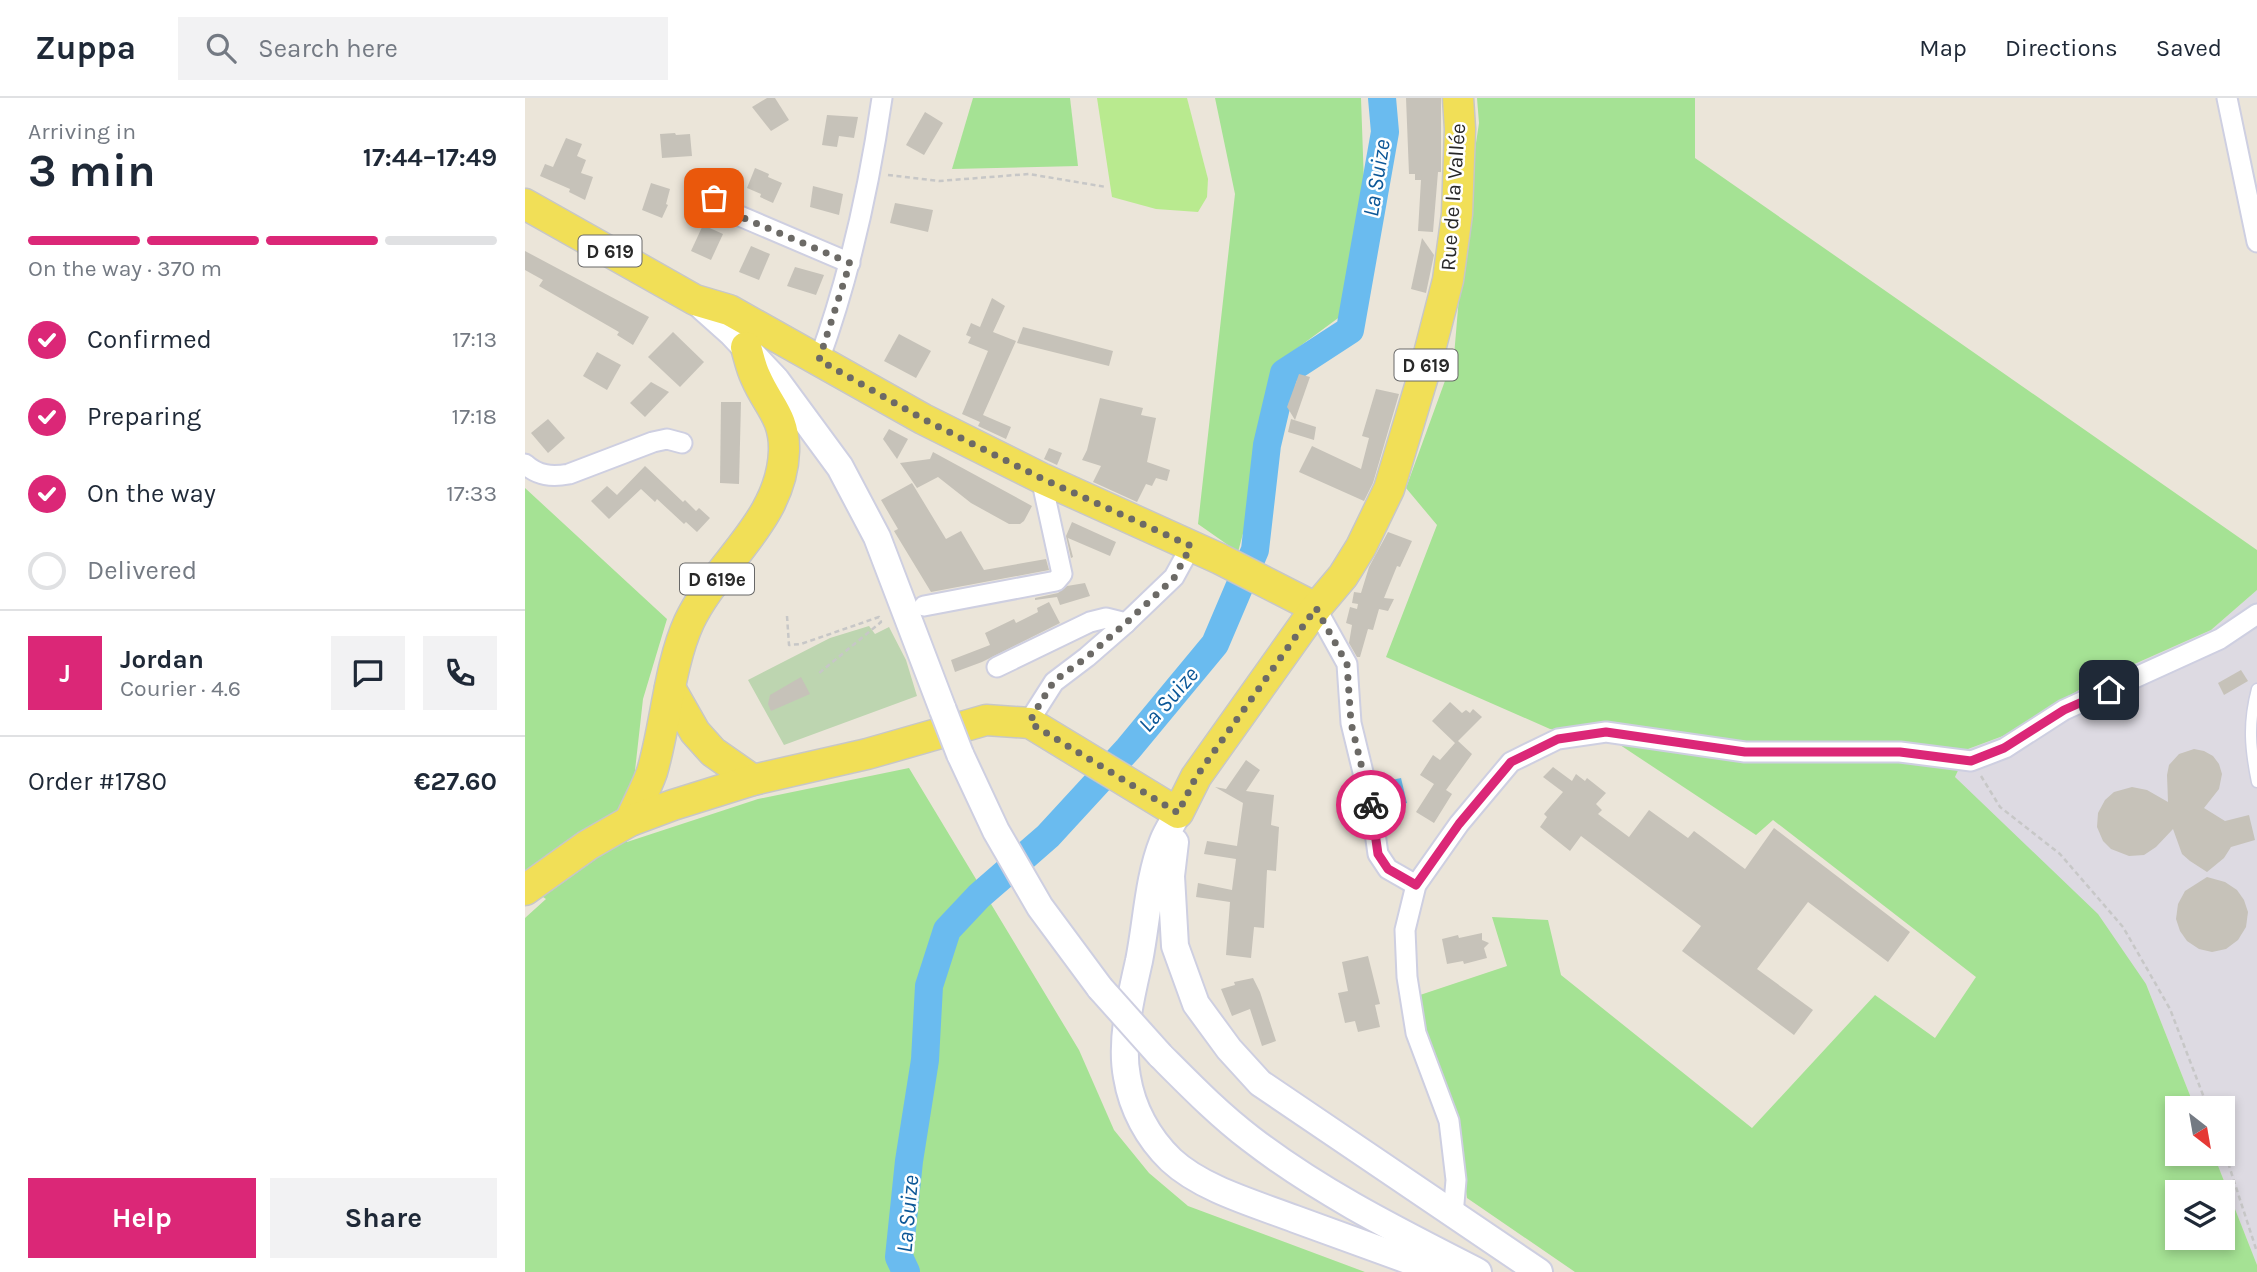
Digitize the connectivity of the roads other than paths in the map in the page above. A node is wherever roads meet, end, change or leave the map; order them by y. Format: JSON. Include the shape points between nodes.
{"nodes":[{"id":1,"x":882,"y":98,"type":"edge"},
{"id":2,"x":1458,"y":98,"type":"edge"},
{"id":3,"x":2227,"y":98,"type":"edge"},
{"id":4,"x":708,"y":190,"type":"dead end"},
{"id":5,"x":525,"y":204,"type":"edge"},
{"id":6,"x":2257,"y":242,"type":"edge"},
{"id":7,"x":850,"y":263,"type":"junction"},
{"id":8,"x":695,"y":300,"type":"junction"},
{"id":9,"x":746,"y":347,"type":"junction"},
{"id":10,"x":819,"y":360,"type":"junction"},
{"id":11,"x":682,"y":443,"type":"dead end"},
{"id":12,"x":525,"y":464,"type":"edge"},
{"id":13,"x":1041,"y":478,"type":"junction"},
{"id":14,"x":1191,"y":546,"type":"junction"},
{"id":15,"x":924,"y":607,"type":"dead end"},
{"id":16,"x":1316,"y":608,"type":"junction"},
{"id":17,"x":2257,"y":614,"type":"edge"},
{"id":18,"x":1126,"y":623,"type":"junction"},
{"id":19,"x":997,"y":667,"type":"dead end"},
{"id":20,"x":670,"y":688,"type":"junction"},
{"id":21,"x":2257,"y":689,"type":"edge"},
{"id":22,"x":1030,"y":723,"type":"junction"},
{"id":23,"x":753,"y":779,"type":"junction"},
{"id":24,"x":2257,"y":782,"type":"edge"},
{"id":25,"x":1178,"y":813,"type":"junction"},
{"id":26,"x":630,"y":821,"type":"junction"},
{"id":27,"x":1416,"y":885,"type":"junction"},
{"id":28,"x":525,"y":890,"type":"edge"},
{"id":29,"x":1453,"y":1215,"type":"junction"},
{"id":30,"x":1440,"y":1272,"type":"edge"},
{"id":31,"x":1478,"y":1272,"type":"edge"},
{"id":32,"x":1539,"y":1272,"type":"edge"}],
"edges":[{"from":1,"to":7,"type":"street","via":[[871,175]]},
{"from":2,"to":16,"type":"main road","name":"Rue de la Vallée","number":"D 619","via":[[1457,214],[1437,325],[1389,489],[1361,547]]},
{"from":3,"to":6,"type":"street"},
{"from":4,"to":7,"type":"street","via":[[727,211]]},
{"from":5,"to":8,"type":"main road","number":"D 619"},
{"from":7,"to":10,"type":"street"},
{"from":8,"to":9,"type":"main road"},
{"from":8,"to":10,"type":"main road","number":"D 619","via":[[729,310]]},
{"from":9,"to":20,"type":"main road","number":"D 619e","via":[[756,378],[778,415],[783,435],[782,470],[765,514],[689,622]]},
{"from":9,"to":31,"type":"main road","bridge":true,"via":[[785,391],[859,500],[986,810],[1040,907],[1100,988],[1160,1055],[1250,1138],[1370,1217]]},
{"from":10,"to":13,"type":"main road","number":"D 619"},
{"from":11,"to":12,"type":"street","via":[[653,442],[557,477],[534,472]]},
{"from":13,"to":14,"type":"main road","number":"D 619"},
{"from":13,"to":15,"type":"street","via":[[1062,574],[1056,581]]},
{"from":14,"to":16,"type":"main road","number":"D 619"},
{"from":14,"to":18,"type":"street","via":[[1174,578]]},
{"from":16,"to":25,"type":"main road","name":"Rue de la Vallée","via":[[1196,777]]},
{"from":16,"to":27,"type":"street","via":[[1347,664],[1351,723],[1378,854],[1388,869]]},
{"from":17,"to":27,"type":"street","via":[[2220,639],[2064,710],[2004,748],[1971,761],[1900,752],[1745,752],[1606,732],[1558,739],[1511,762]]},
{"from":18,"to":19,"type":"street","via":[[1106,618],[1090,622]]},
{"from":18,"to":22,"type":"street","via":[[1054,681]]},
{"from":20,"to":23,"type":"main road","via":[[695,732],[713,752]]},
{"from":20,"to":26,"type":"main road","number":"D 619e","via":[[651,774]]},
{"from":21,"to":24,"type":"lane","via":[[2250,715]]},
{"from":22,"to":23,"type":"main road","via":[[986,720],[867,754]]},
{"from":22,"to":25,"type":"main road"},
{"from":23,"to":26,"type":"main road"},
{"from":25,"to":29,"type":"main road","via":[[1171,876],[1175,946],[1196,1004],[1260,1083]]},
{"from":25,"to":30,"type":"main road","via":[[1163,841],[1152,879],[1131,997],[1125,1059],[1142,1122],[1154,1143],[1201,1181]]},
{"from":26,"to":28,"type":"main road"},
{"from":27,"to":29,"type":"street","via":[[1405,930],[1407,976],[1416,1033],[1450,1121],[1456,1180]]},
{"from":29,"to":32,"type":"main road"}]}
